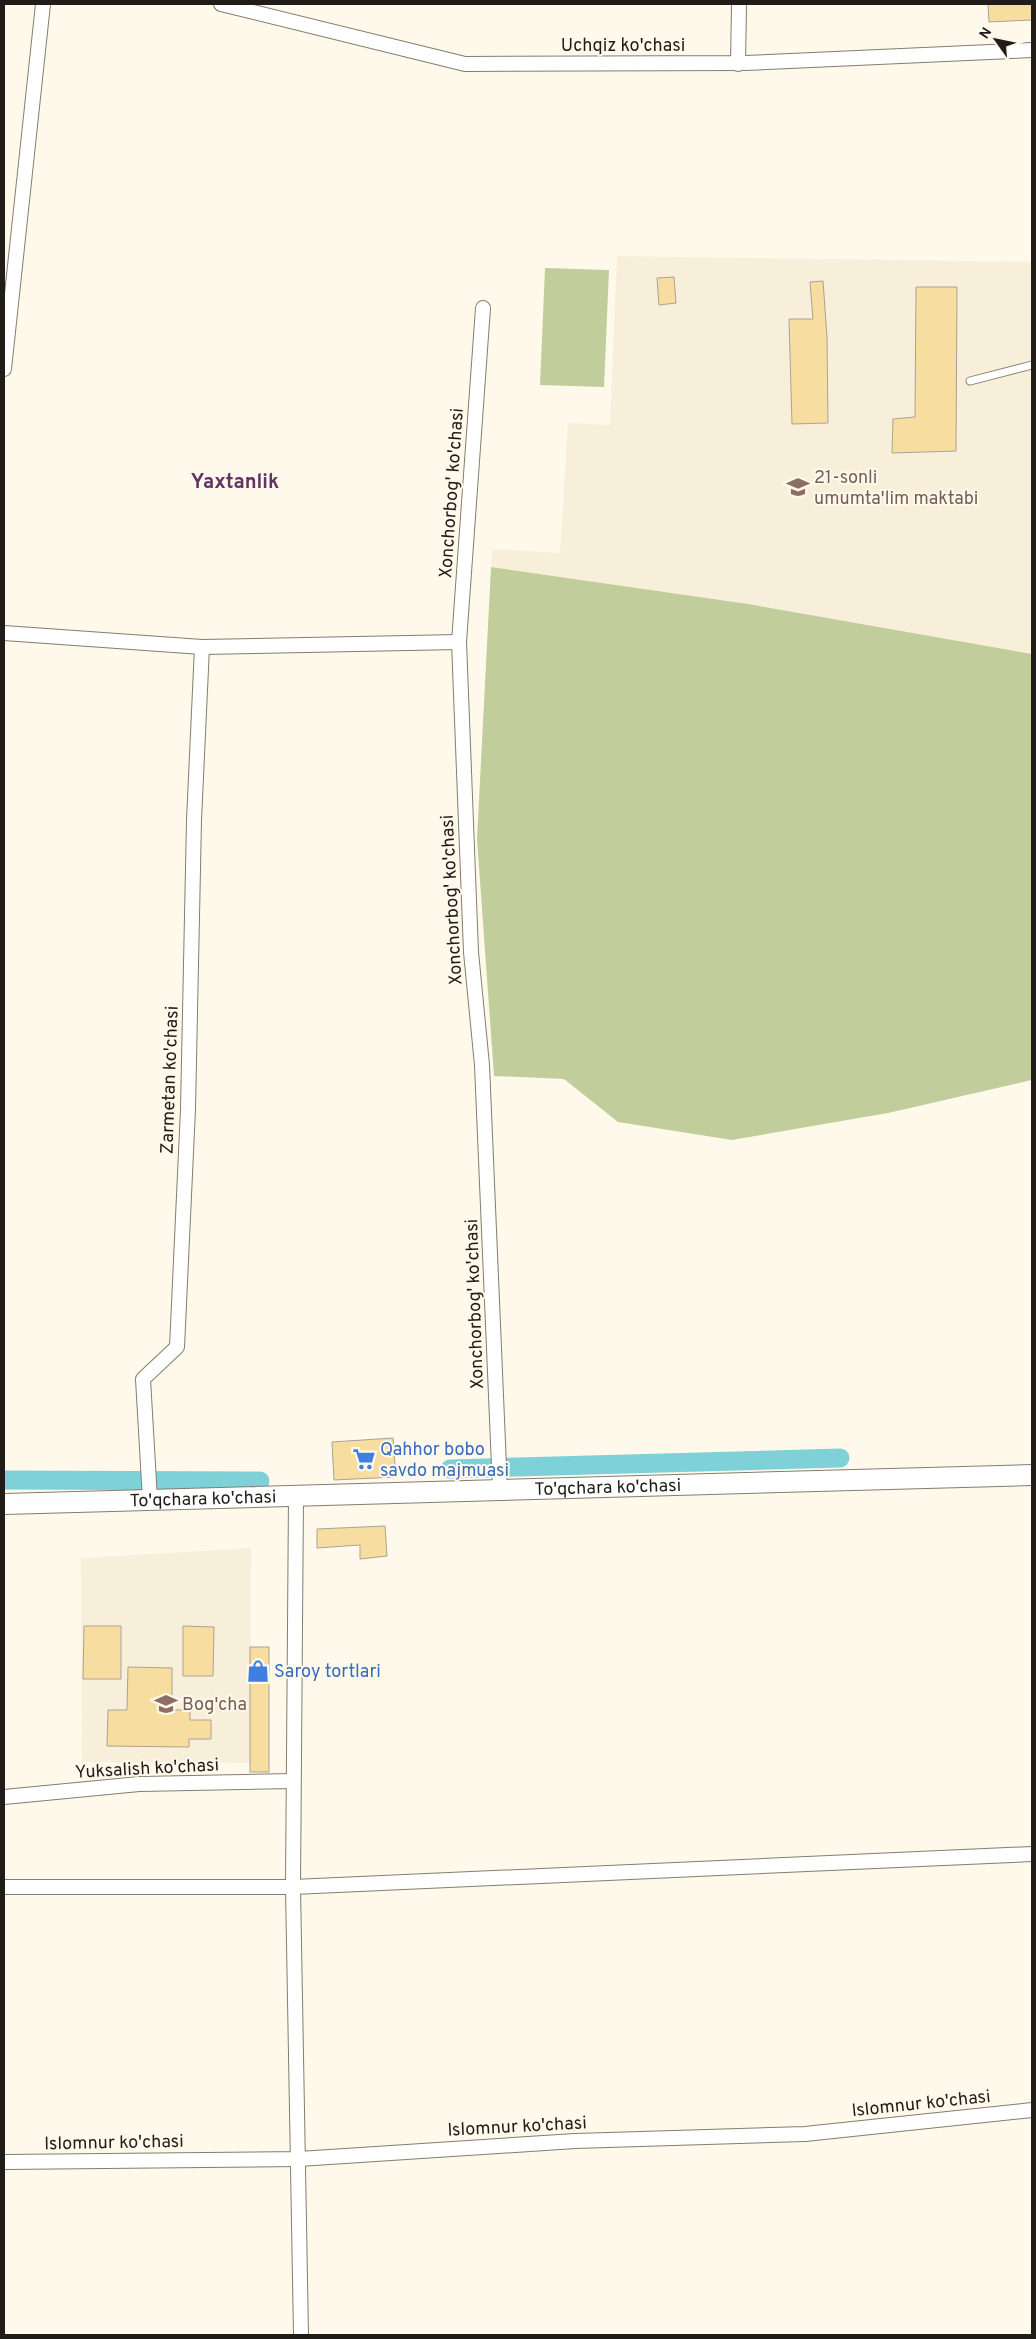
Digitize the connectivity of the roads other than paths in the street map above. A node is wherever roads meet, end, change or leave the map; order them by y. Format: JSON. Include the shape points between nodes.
{"nodes":[{"id":1,"x":43,"y":4,"type":"edge"},
{"id":2,"x":221,"y":4,"type":"edge"},
{"id":3,"x":738,"y":4,"type":"edge"},
{"id":4,"x":1032,"y":50,"type":"edge"},
{"id":5,"x":738,"y":64,"type":"junction"},
{"id":6,"x":9,"y":270,"type":"edge"},
{"id":7,"x":483,"y":308,"type":"dead end"},
{"id":8,"x":1032,"y":365,"type":"edge"},
{"id":9,"x":4,"y":369,"type":"edge"},
{"id":10,"x":970,"y":381,"type":"dead end"},
{"id":11,"x":4,"y":633,"type":"edge"},
{"id":12,"x":459,"y":642,"type":"junction"},
{"id":13,"x":202,"y":647,"type":"junction"},
{"id":14,"x":1032,"y":1475,"type":"edge"},
{"id":15,"x":500,"y":1490,"type":"junction"},
{"id":16,"x":296,"y":1496,"type":"junction"},
{"id":17,"x":150,"y":1500,"type":"junction"},
{"id":18,"x":4,"y":1504,"type":"edge"},
{"id":19,"x":293,"y":1781,"type":"junction"},
{"id":20,"x":4,"y":1797,"type":"edge"},
{"id":21,"x":1032,"y":1854,"type":"edge"},
{"id":22,"x":4,"y":1887,"type":"edge"},
{"id":23,"x":294,"y":1887,"type":"junction"},
{"id":24,"x":1032,"y":2110,"type":"edge"},
{"id":25,"x":299,"y":2159,"type":"junction"},
{"id":26,"x":4,"y":2162,"type":"edge"},
{"id":27,"x":301,"y":2335,"type":"edge"}],
"edges":[{"from":1,"to":6,"type":"street"},
{"from":2,"to":5,"type":"street","name":"Uchqiz ko'chasi","via":[[465,64]]},
{"from":3,"to":5,"type":"street"},
{"from":4,"to":5,"type":"street","name":"Uchqiz ko'chasi"},
{"from":6,"to":9,"type":"street"},
{"from":7,"to":12,"type":"street","name":"Xonchorbog' ko'chasi"},
{"from":8,"to":10,"type":"lane"},
{"from":11,"to":13,"type":"street"},
{"from":12,"to":13,"type":"street"},
{"from":12,"to":15,"type":"street","name":"Xonchorbog' ko'chasi","via":[[471,952],[482,1065]]},
{"from":13,"to":17,"type":"street","name":"Zarmetan ko'chasi","via":[[194,820],[188,1109],[177,1346],[143,1379]]},
{"from":14,"to":15,"type":"street","name":"To'qchara ko'chasi"},
{"from":15,"to":16,"type":"street","name":"To'qchara ko'chasi"},
{"from":16,"to":17,"type":"street","name":"To'qchara ko'chasi"},
{"from":16,"to":19,"type":"street"},
{"from":17,"to":18,"type":"street","name":"To'qchara ko'chasi"},
{"from":19,"to":20,"type":"street","name":"Yuksalish ko'chasi","via":[[139,1784]]},
{"from":19,"to":23,"type":"street"},
{"from":21,"to":23,"type":"street"},
{"from":22,"to":23,"type":"street"},
{"from":23,"to":25,"type":"street"},
{"from":24,"to":25,"type":"street","name":"Islomnur ko'chasi","via":[[805,2134],[575,2141]]},
{"from":25,"to":26,"type":"street","name":"Islomnur ko'chasi"},
{"from":25,"to":27,"type":"street"}]}
